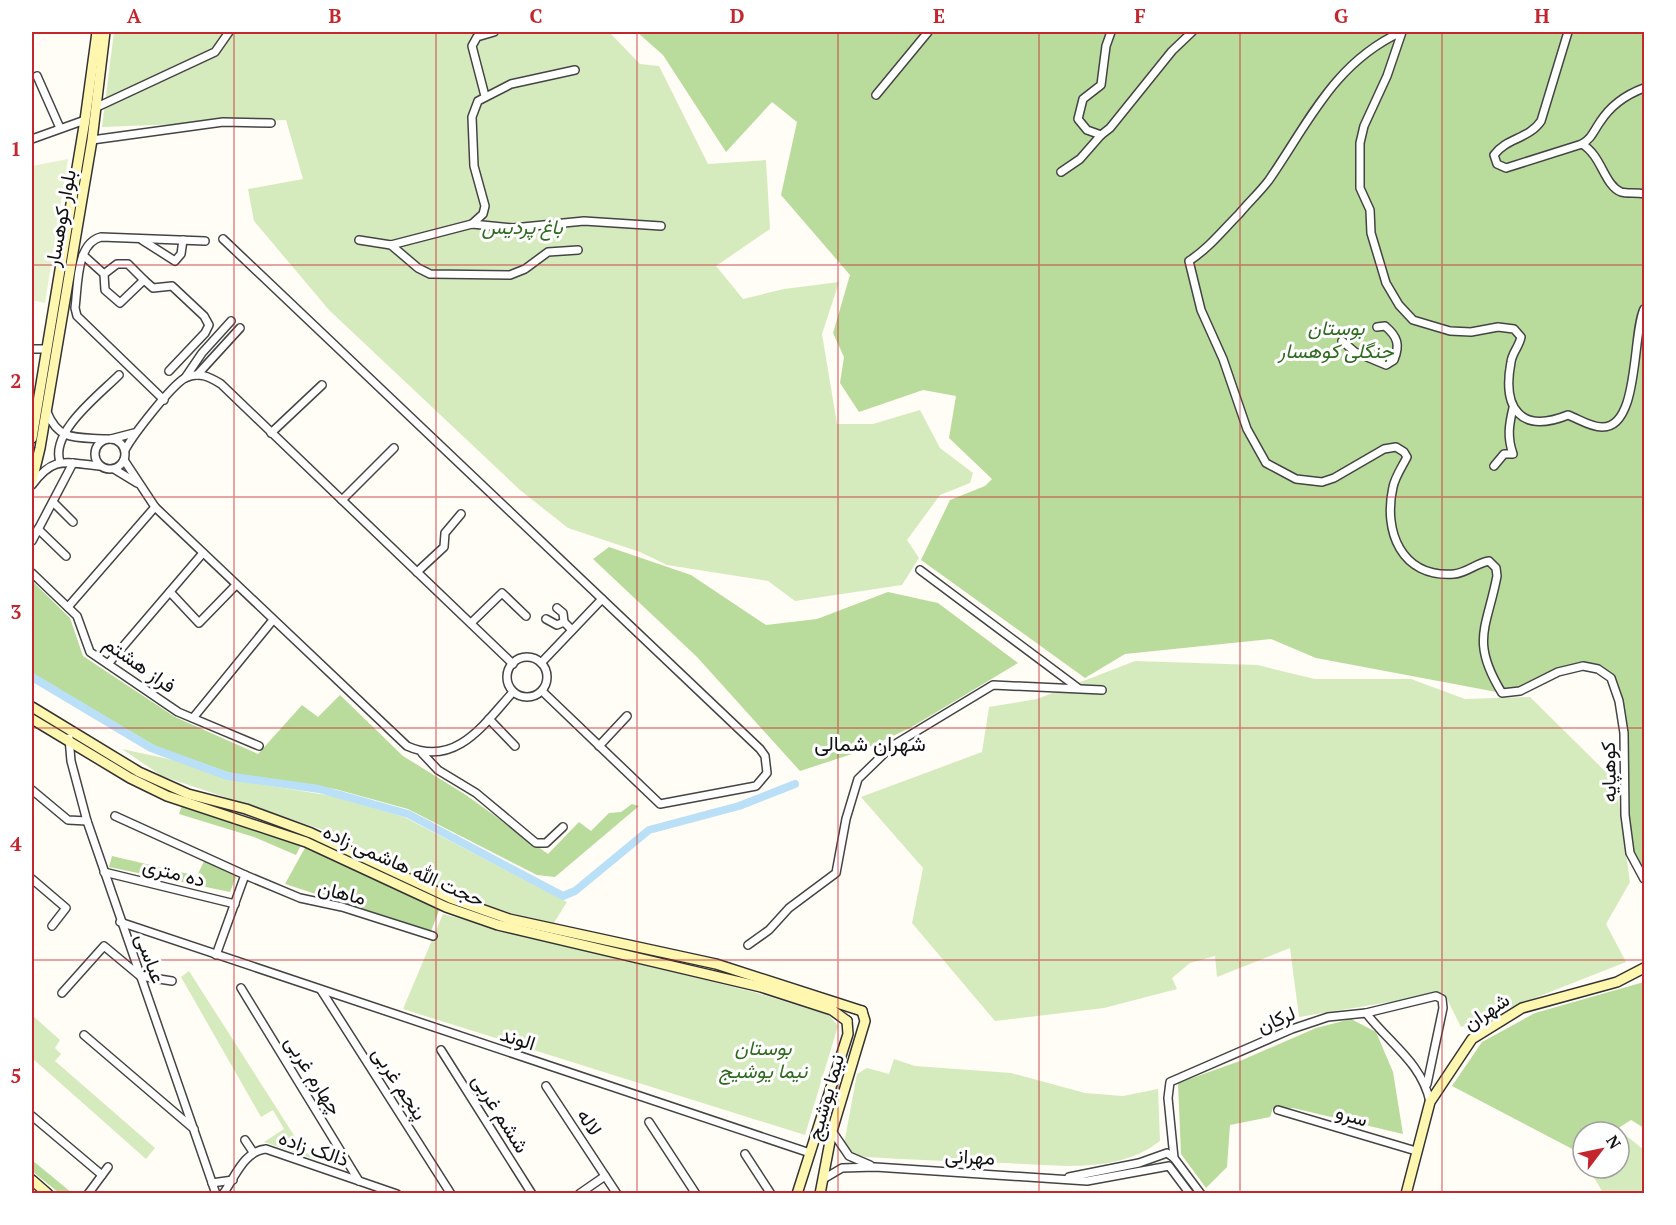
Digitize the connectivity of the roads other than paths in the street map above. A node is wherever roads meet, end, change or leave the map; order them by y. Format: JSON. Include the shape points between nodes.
{"nodes":[{"id":1,"x":97,"y":32,"type":"edge"},
{"id":2,"x":105,"y":32,"type":"edge"},
{"id":3,"x":229,"y":32,"type":"edge"},
{"id":4,"x":494,"y":32,"type":"edge"},
{"id":5,"x":927,"y":32,"type":"edge"},
{"id":6,"x":1111,"y":32,"type":"edge"},
{"id":7,"x":1192,"y":32,"type":"edge"},
{"id":8,"x":1401,"y":32,"type":"edge"},
{"id":9,"x":1568,"y":32,"type":"edge"},
{"id":10,"x":574,"y":70,"type":"dead end"},
{"id":11,"x":37,"y":76,"type":"dead end"},
{"id":12,"x":1644,"y":88,"type":"edge"},
{"id":13,"x":876,"y":95,"type":"dead end"},
{"id":14,"x":484,"y":96,"type":"junction"},
{"id":15,"x":97,"y":107,"type":"junction"},
{"id":16,"x":85,"y":120,"type":"junction"},
{"id":17,"x":271,"y":123,"type":"dead end"},
{"id":18,"x":60,"y":128,"type":"junction"},
{"id":19,"x":1101,"y":135,"type":"junction"},
{"id":20,"x":32,"y":137,"type":"edge"},
{"id":21,"x":92,"y":140,"type":"junction"},
{"id":22,"x":1582,"y":144,"type":"junction"},
{"id":23,"x":1061,"y":172,"type":"dead end"},
{"id":24,"x":77,"y":193,"type":"junction"},
{"id":25,"x":1644,"y":194,"type":"edge"},
{"id":26,"x":70,"y":204,"type":"junction"},
{"id":27,"x":80,"y":206,"type":"junction"},
{"id":28,"x":472,"y":224,"type":"junction"},
{"id":29,"x":661,"y":226,"type":"dead end"},
{"id":30,"x":140,"y":239,"type":"junction"},
{"id":31,"x":223,"y":239,"type":"dead end"},
{"id":32,"x":183,"y":240,"type":"junction"},
{"id":33,"x":359,"y":240,"type":"dead end"},
{"id":34,"x":205,"y":242,"type":"dead end"},
{"id":35,"x":391,"y":245,"type":"junction"},
{"id":36,"x":578,"y":250,"type":"dead end"},
{"id":37,"x":83,"y":255,"type":"junction"},
{"id":38,"x":104,"y":274,"type":"junction"},
{"id":39,"x":144,"y":280,"type":"junction"},
{"id":40,"x":1644,"y":309,"type":"edge"},
{"id":41,"x":231,"y":321,"type":"dead end"},
{"id":42,"x":1377,"y":327,"type":"dead end"},
{"id":43,"x":240,"y":328,"type":"dead end"},
{"id":44,"x":1342,"y":341,"type":"dead end"},
{"id":45,"x":32,"y":349,"type":"edge"},
{"id":46,"x":46,"y":349,"type":"junction"},
{"id":47,"x":169,"y":371,"type":"dead end"},
{"id":48,"x":119,"y":375,"type":"dead end"},
{"id":49,"x":197,"y":375,"type":"junction"},
{"id":50,"x":185,"y":378,"type":"junction"},
{"id":51,"x":322,"y":385,"type":"dead end"},
{"id":52,"x":164,"y":400,"type":"junction"},
{"id":53,"x":1513,"y":408,"type":"junction"},
{"id":54,"x":46,"y":410,"type":"junction"},
{"id":55,"x":32,"y":425,"type":"edge"},
{"id":56,"x":134,"y":433,"type":"junction"},
{"id":57,"x":272,"y":433,"type":"junction"},
{"id":58,"x":64,"y":436,"type":"junction"},
{"id":59,"x":32,"y":438,"type":"edge"},
{"id":60,"x":108,"y":439,"type":"junction"},
{"id":61,"x":394,"y":448,"type":"dead end"},
{"id":62,"x":125,"y":450,"type":"junction"},
{"id":63,"x":124,"y":460,"type":"junction"},
{"id":64,"x":60,"y":462,"type":"junction"},
{"id":65,"x":73,"y":463,"type":"junction"},
{"id":66,"x":100,"y":466,"type":"junction"},
{"id":67,"x":1494,"y":466,"type":"dead end"},
{"id":68,"x":114,"y":469,"type":"junction"},
{"id":69,"x":32,"y":483,"type":"edge"},
{"id":70,"x":139,"y":484,"type":"junction"},
{"id":71,"x":342,"y":500,"type":"junction"},
{"id":72,"x":54,"y":503,"type":"junction"},
{"id":73,"x":155,"y":507,"type":"junction"},
{"id":74,"x":461,"y":514,"type":"dead end"},
{"id":75,"x":73,"y":522,"type":"dead end"},
{"id":76,"x":38,"y":529,"type":"junction"},
{"id":77,"x":32,"y":541,"type":"edge"},
{"id":78,"x":203,"y":553,"type":"junction"},
{"id":79,"x":66,"y":556,"type":"dead end"},
{"id":80,"x":920,"y":570,"type":"dead end"},
{"id":81,"x":417,"y":572,"type":"junction"},
{"id":82,"x":32,"y":573,"type":"edge"},
{"id":83,"x":236,"y":585,"type":"junction"},
{"id":84,"x":170,"y":592,"type":"junction"},
{"id":85,"x":602,"y":599,"type":"junction"},
{"id":86,"x":68,"y":608,"type":"junction"},
{"id":87,"x":557,"y":608,"type":"dead end"},
{"id":88,"x":526,"y":616,"type":"dead end"},
{"id":89,"x":546,"y":619,"type":"dead end"},
{"id":90,"x":273,"y":620,"type":"junction"},
{"id":91,"x":564,"y":622,"type":"junction"},
{"id":92,"x":471,"y":623,"type":"junction"},
{"id":93,"x":572,"y":630,"type":"junction"},
{"id":94,"x":513,"y":663,"type":"junction"},
{"id":95,"x":541,"y":663,"type":"junction"},
{"id":96,"x":108,"y":664,"type":"junction"},
{"id":97,"x":1078,"y":688,"type":"junction"},
{"id":98,"x":1102,"y":690,"type":"dead end"},
{"id":99,"x":542,"y":691,"type":"junction"},
{"id":100,"x":513,"y":692,"type":"junction"},
{"id":101,"x":32,"y":707,"type":"edge"},
{"id":102,"x":627,"y":716,"type":"dead end"},
{"id":103,"x":193,"y":718,"type":"junction"},
{"id":104,"x":32,"y":719,"type":"edge"},
{"id":105,"x":489,"y":719,"type":"junction"},
{"id":106,"x":69,"y":737,"type":"junction"},
{"id":107,"x":259,"y":746,"type":"dead end"},
{"id":108,"x":515,"y":746,"type":"dead end"},
{"id":109,"x":599,"y":746,"type":"junction"},
{"id":110,"x":422,"y":753,"type":"junction"},
{"id":111,"x":32,"y":790,"type":"edge"},
{"id":112,"x":115,"y":816,"type":"dead end"},
{"id":113,"x":87,"y":821,"type":"junction"},
{"id":114,"x":563,"y":827,"type":"dead end"},
{"id":115,"x":104,"y":872,"type":"junction"},
{"id":116,"x":245,"y":875,"type":"junction"},
{"id":117,"x":32,"y":879,"type":"edge"},
{"id":118,"x":1644,"y":879,"type":"edge"},
{"id":119,"x":235,"y":904,"type":"junction"},
{"id":120,"x":120,"y":922,"type":"junction"},
{"id":121,"x":52,"y":926,"type":"dead end"},
{"id":122,"x":433,"y":936,"type":"dead end"},
{"id":123,"x":748,"y":945,"type":"dead end"},
{"id":124,"x":216,"y":955,"type":"junction"},
{"id":125,"x":1644,"y":968,"type":"edge"},
{"id":126,"x":141,"y":976,"type":"junction"},
{"id":127,"x":172,"y":981,"type":"dead end"},
{"id":128,"x":241,"y":988,"type":"dead end"},
{"id":129,"x":321,"y":990,"type":"junction"},
{"id":130,"x":62,"y":993,"type":"dead end"},
{"id":131,"x":862,"y":1011,"type":"junction"},
{"id":132,"x":1365,"y":1013,"type":"junction"},
{"id":133,"x":847,"y":1021,"type":"junction"},
{"id":134,"x":84,"y":1035,"type":"dead end"},
{"id":135,"x":441,"y":1050,"type":"dead end"},
{"id":136,"x":1427,"y":1084,"type":"junction"},
{"id":137,"x":546,"y":1086,"type":"dead end"},
{"id":138,"x":1431,"y":1102,"type":"junction"},
{"id":139,"x":1278,"y":1110,"type":"dead end"},
{"id":140,"x":32,"y":1116,"type":"edge"},
{"id":141,"x":649,"y":1122,"type":"dead end"},
{"id":142,"x":194,"y":1129,"type":"junction"},
{"id":143,"x":832,"y":1131,"type":"junction"},
{"id":144,"x":245,"y":1140,"type":"dead end"},
{"id":145,"x":1416,"y":1151,"type":"junction"},
{"id":146,"x":253,"y":1152,"type":"junction"},
{"id":147,"x":810,"y":1153,"type":"junction"},
{"id":148,"x":745,"y":1154,"type":"dead end"},
{"id":149,"x":1174,"y":1158,"type":"junction"},
{"id":150,"x":108,"y":1167,"type":"dead end"},
{"id":151,"x":875,"y":1167,"type":"junction"},
{"id":152,"x":102,"y":1175,"type":"junction"},
{"id":153,"x":605,"y":1176,"type":"junction"},
{"id":154,"x":825,"y":1178,"type":"junction"},
{"id":155,"x":1064,"y":1178,"type":"junction"},
{"id":156,"x":32,"y":1180,"type":"edge"},
{"id":157,"x":233,"y":1180,"type":"junction"},
{"id":158,"x":359,"y":1180,"type":"junction"},
{"id":159,"x":212,"y":1183,"type":"junction"},
{"id":160,"x":48,"y":1194,"type":"edge"},
{"id":161,"x":88,"y":1194,"type":"edge"},
{"id":162,"x":216,"y":1194,"type":"edge"},
{"id":163,"x":223,"y":1194,"type":"edge"},
{"id":164,"x":397,"y":1194,"type":"edge"},
{"id":165,"x":451,"y":1194,"type":"edge"},
{"id":166,"x":532,"y":1194,"type":"edge"},
{"id":167,"x":579,"y":1194,"type":"edge"},
{"id":168,"x":617,"y":1194,"type":"edge"},
{"id":169,"x":696,"y":1194,"type":"edge"},
{"id":170,"x":771,"y":1194,"type":"edge"},
{"id":171,"x":797,"y":1194,"type":"edge"},
{"id":172,"x":820,"y":1194,"type":"edge"},
{"id":173,"x":1190,"y":1194,"type":"edge"},
{"id":174,"x":1201,"y":1194,"type":"edge"},
{"id":175,"x":1406,"y":1194,"type":"edge"}],
"edges":[{"from":1,"to":16,"type":"street","name":"بلوار کوهسار"},
{"from":2,"to":15,"type":"street","name":"بلوار کوهسار"},
{"from":3,"to":15,"type":"street","via":[[215,52]]},
{"from":4,"to":14,"type":"street","via":[[477,37],[472,46]]},
{"from":5,"to":13,"type":"street"},
{"from":6,"to":19,"type":"street","via":[[1101,85],[1083,99],[1078,119],[1087,130]]},
{"from":7,"to":19,"type":"street"},
{"from":8,"to":53,"type":"street","via":[[1360,143],[1360,188],[1370,210],[1377,258],[1386,283],[1413,320],[1450,331],[1514,329],[1521,337],[1511,358],[1508,380]]},
{"from":8,"to":118,"type":"street","name":"کوهپایه","via":[[1376,44],[1346,68],[1306,119],[1260,192],[1206,250],[1189,261],[1201,310],[1247,429],[1266,463],[1296,479],[1322,482],[1384,449],[1396,447],[1407,458],[1391,498],[1394,533],[1405,559],[1440,573],[1455,574],[1488,561],[1496,568],[1482,645],[1502,693],[1520,692],[1558,672],[1583,666],[1598,669],[1611,678],[1624,733],[1625,815],[1630,853]]},
{"from":9,"to":22,"type":"street","via":[[1541,121],[1534,132],[1500,146],[1494,155],[1497,164],[1506,168]]},
{"from":10,"to":14,"type":"street","via":[[511,84]]},
{"from":11,"to":18,"type":"street"},
{"from":12,"to":22,"type":"street","via":[[1612,106],[1592,137]]},
{"from":14,"to":28,"type":"street","via":[[472,117],[474,166],[485,211]]},
{"from":15,"to":21,"type":"street","name":"بلوار کوهسار"},
{"from":16,"to":18,"type":"street"},
{"from":16,"to":24,"type":"street","name":"بلوار کوهسار"},
{"from":17,"to":21,"type":"street","via":[[223,122]]},
{"from":18,"to":20,"type":"street"},
{"from":19,"to":23,"type":"street","via":[[1080,159]]},
{"from":21,"to":24,"type":"street","name":"بلوار کوهسار"},
{"from":22,"to":25,"type":"street","via":[[1593,151],[1614,188],[1623,193]]},
{"from":24,"to":26,"type":"street","name":"بلوار کوهسار"},
{"from":24,"to":27,"type":"street","name":"بلوار کوهسار"},
{"from":26,"to":27,"type":"street"},
{"from":26,"to":46,"type":"street","name":"بلوار کوهسار"},
{"from":27,"to":54,"type":"street","name":"بلوار کوهسار"},
{"from":28,"to":29,"type":"street","via":[[513,228],[584,221]]},
{"from":28,"to":35,"type":"street"},
{"from":30,"to":32,"type":"street"},
{"from":30,"to":32,"type":"street","via":[[175,261],[181,254]]},
{"from":30,"to":37,"type":"street","via":[[94,239]]},
{"from":31,"to":85,"type":"street"},
{"from":32,"to":34,"type":"street"},
{"from":33,"to":35,"type":"street"},
{"from":35,"to":36,"type":"street","via":[[430,274],[510,275],[548,252]]},
{"from":37,"to":38,"type":"street"},
{"from":37,"to":52,"type":"street","via":[[77,316]]},
{"from":38,"to":39,"type":"street","via":[[117,264],[128,264]]},
{"from":38,"to":39,"type":"street","via":[[105,290],[120,303]]},
{"from":39,"to":47,"type":"street","via":[[153,288],[172,286],[209,325]]},
{"from":40,"to":53,"type":"street","via":[[1639,320],[1629,394],[1617,423],[1604,427],[1568,415],[1543,423],[1530,422]]},
{"from":41,"to":50,"type":"street","via":[[202,352]]},
{"from":42,"to":44,"type":"street","via":[[1385,326],[1395,335],[1399,348],[1394,360],[1386,365],[1355,352]]},
{"from":43,"to":49,"type":"street"},
{"from":45,"to":46,"type":"street"},
{"from":46,"to":55,"type":"street","name":"بلوار کوهسار"},
{"from":48,"to":58,"type":"street","via":[[76,417]]},
{"from":49,"to":50,"type":"street"},
{"from":49,"to":57,"type":"street","via":[[221,384]]},
{"from":50,"to":52,"type":"street"},
{"from":51,"to":57,"type":"street"},
{"from":52,"to":56,"type":"street"},
{"from":53,"to":67,"type":"street","via":[[1509,442],[1514,454],[1504,454]]},
{"from":54,"to":58,"type":"street","via":[[52,424]]},
{"from":54,"to":69,"type":"street","name":"بلوار کوهسار"},
{"from":55,"to":59,"type":"street","name":"بلوار کوهسار"},
{"from":56,"to":60,"type":"street"},
{"from":56,"to":62,"type":"street"},
{"from":57,"to":71,"type":"street"},
{"from":58,"to":60,"type":"street"},
{"from":58,"to":64,"type":"street","via":[[58,448]]},
{"from":60,"to":62,"type":"street","via":[[120,442]]},
{"from":60,"to":66,"type":"street","via":[[96,449],[95,458]]},
{"from":61,"to":71,"type":"street"},
{"from":62,"to":63,"type":"street"},
{"from":63,"to":68,"type":"street"},
{"from":63,"to":70,"type":"street"},
{"from":64,"to":65,"type":"street"},
{"from":64,"to":69,"type":"street","via":[[43,470]]},
{"from":65,"to":66,"type":"street"},
{"from":65,"to":72,"type":"street"},
{"from":66,"to":68,"type":"street"},
{"from":68,"to":70,"type":"street"},
{"from":70,"to":73,"type":"street"},
{"from":71,"to":81,"type":"street"},
{"from":72,"to":75,"type":"street"},
{"from":72,"to":76,"type":"street"},
{"from":73,"to":78,"type":"street"},
{"from":73,"to":86,"type":"street"},
{"from":74,"to":81,"type":"street","via":[[445,533],[444,547]]},
{"from":76,"to":77,"type":"street"},
{"from":76,"to":79,"type":"street"},
{"from":78,"to":83,"type":"street"},
{"from":78,"to":84,"type":"street"},
{"from":80,"to":97,"type":"street"},
{"from":81,"to":92,"type":"street"},
{"from":82,"to":86,"type":"street","name":"فراز هشتم"},
{"from":83,"to":84,"type":"street","via":[[200,623]]},
{"from":83,"to":90,"type":"street"},
{"from":84,"to":96,"type":"street"},
{"from":85,"to":93,"type":"street"},
{"from":85,"to":109,"type":"street","via":[[760,749],[767,773],[756,786],[660,804]]},
{"from":86,"to":96,"type":"street","name":"فراز هشتم","via":[[77,616],[90,652]]},
{"from":87,"to":91,"type":"street","via":[[563,613]]},
{"from":88,"to":92,"type":"street","via":[[502,592]]},
{"from":89,"to":91,"type":"street","via":[[556,625]]},
{"from":90,"to":103,"type":"street"},
{"from":90,"to":110,"type":"street","via":[[407,746]]},
{"from":91,"to":93,"type":"street"},
{"from":92,"to":94,"type":"street"},
{"from":93,"to":95,"type":"street"},
{"from":94,"to":95,"type":"street","via":[[530,658]]},
{"from":94,"to":100,"type":"street","via":[[507,675]]},
{"from":95,"to":99,"type":"street","via":[[547,674]]},
{"from":96,"to":103,"type":"street","name":"فراز هشتم"},
{"from":97,"to":98,"type":"street"},
{"from":97,"to":123,"type":"street","via":[[993,685],[892,746],[858,778],[836,873]]},
{"from":99,"to":100,"type":"street","via":[[531,697]]},
{"from":99,"to":109,"type":"street"},
{"from":100,"to":105,"type":"street"},
{"from":101,"to":106,"type":"street"},
{"from":102,"to":109,"type":"street"},
{"from":103,"to":107,"type":"street","name":"فراز هشتم"},
{"from":104,"to":106,"type":"street","name":"حجت الله هاشمی زاده"},
{"from":105,"to":108,"type":"street"},
{"from":105,"to":110,"type":"street","via":[[459,747]]},
{"from":106,"to":113,"type":"street","name":"عباسی"},
{"from":106,"to":131,"type":"street","via":[[188,794],[246,809],[310,833],[450,898],[509,919],[716,964]]},
{"from":106,"to":133,"type":"street","name":"حجت الله هاشمی زاده","via":[[130,778],[167,796],[306,842],[446,907],[498,925],[761,987],[832,1010]]},
{"from":110,"to":114,"type":"street","via":[[438,770],[476,793],[536,843],[546,843]]},
{"from":111,"to":113,"type":"street","via":[[68,820]]},
{"from":112,"to":116,"type":"street","name":"ماهان"},
{"from":113,"to":115,"type":"street","name":"عباسی"},
{"from":115,"to":119,"type":"street","name":"ده متری"},
{"from":115,"to":120,"type":"street","name":"عباسی"},
{"from":116,"to":119,"type":"street"},
{"from":116,"to":122,"type":"street","name":"ماهان","via":[[300,898],[342,906]]},
{"from":117,"to":121,"type":"street","via":[[66,908]]},
{"from":119,"to":124,"type":"street"},
{"from":120,"to":124,"type":"street","name":"الوند"},
{"from":120,"to":126,"type":"street","name":"عباسی"},
{"from":124,"to":129,"type":"street","name":"الوند"},
{"from":125,"to":138,"type":"street","name":"شهران","via":[[1617,982],[1522,1008],[1472,1040]]},
{"from":126,"to":127,"type":"street"},
{"from":126,"to":130,"type":"street","via":[[104,946]]},
{"from":126,"to":142,"type":"street","name":"عباسی"},
{"from":128,"to":158,"type":"street","name":"چهارم غربی"},
{"from":129,"to":147,"type":"street","name":"الوند"},
{"from":129,"to":165,"type":"street","name":"پنجم غربی"},
{"from":131,"to":133,"type":"street"},
{"from":131,"to":143,"type":"street","name":"نیما یوشیج","via":[[865,1021]]},
{"from":132,"to":136,"type":"street","via":[[1414,1063]]},
{"from":132,"to":136,"type":"street","name":"لرکان","via":[[1436,996],[1442,999]]},
{"from":132,"to":149,"type":"street","name":"لرکان","via":[[1328,1017],[1292,1029],[1176,1077],[1170,1082],[1168,1098]]},
{"from":133,"to":147,"type":"street","name":"نیما یوشیج","via":[[848,1034]]},
{"from":134,"to":142,"type":"street"},
{"from":135,"to":166,"type":"street","name":"ششم غربی"},
{"from":136,"to":138,"type":"street"},
{"from":137,"to":153,"type":"street","name":"لاله"},
{"from":138,"to":145,"type":"street","name":"شهران"},
{"from":139,"to":145,"type":"street","name":"سرو"},
{"from":140,"to":152,"type":"street"},
{"from":141,"to":169,"type":"street"},
{"from":142,"to":159,"type":"street","name":"عباسی"},
{"from":143,"to":151,"type":"street","via":[[849,1156]]},
{"from":143,"to":154,"type":"street","name":"نیما یوشیج"},
{"from":144,"to":146,"type":"street"},
{"from":145,"to":175,"type":"street","name":"شهران"},
{"from":146,"to":157,"type":"street","name":"ذالک زاده"},
{"from":146,"to":158,"type":"street","name":"ذالک زاده","via":[[266,1149]]},
{"from":147,"to":171,"type":"street","name":"نیما یوشیج"},
{"from":148,"to":170,"type":"street"},
{"from":149,"to":155,"type":"street","name":"مهرانی","via":[[1167,1153],[1139,1163]]},
{"from":149,"to":174,"type":"street"},
{"from":150,"to":152,"type":"street"},
{"from":151,"to":154,"type":"street","name":"مهرانی","via":[[842,1168]]},
{"from":151,"to":155,"type":"street","name":"مهرانی"},
{"from":152,"to":161,"type":"street"},
{"from":153,"to":167,"type":"street"},
{"from":153,"to":168,"type":"street","name":"لاله"},
{"from":154,"to":172,"type":"street","name":"نیما یوشیج"},
{"from":155,"to":173,"type":"street","name":"مهرانی","via":[[1087,1181],[1169,1166]]},
{"from":156,"to":160,"type":"street"},
{"from":157,"to":159,"type":"street"},
{"from":157,"to":163,"type":"street","name":"ذالک زاده"},
{"from":158,"to":164,"type":"street","name":"ذالک زاده"},
{"from":159,"to":162,"type":"street","name":"عباسی"}]}
